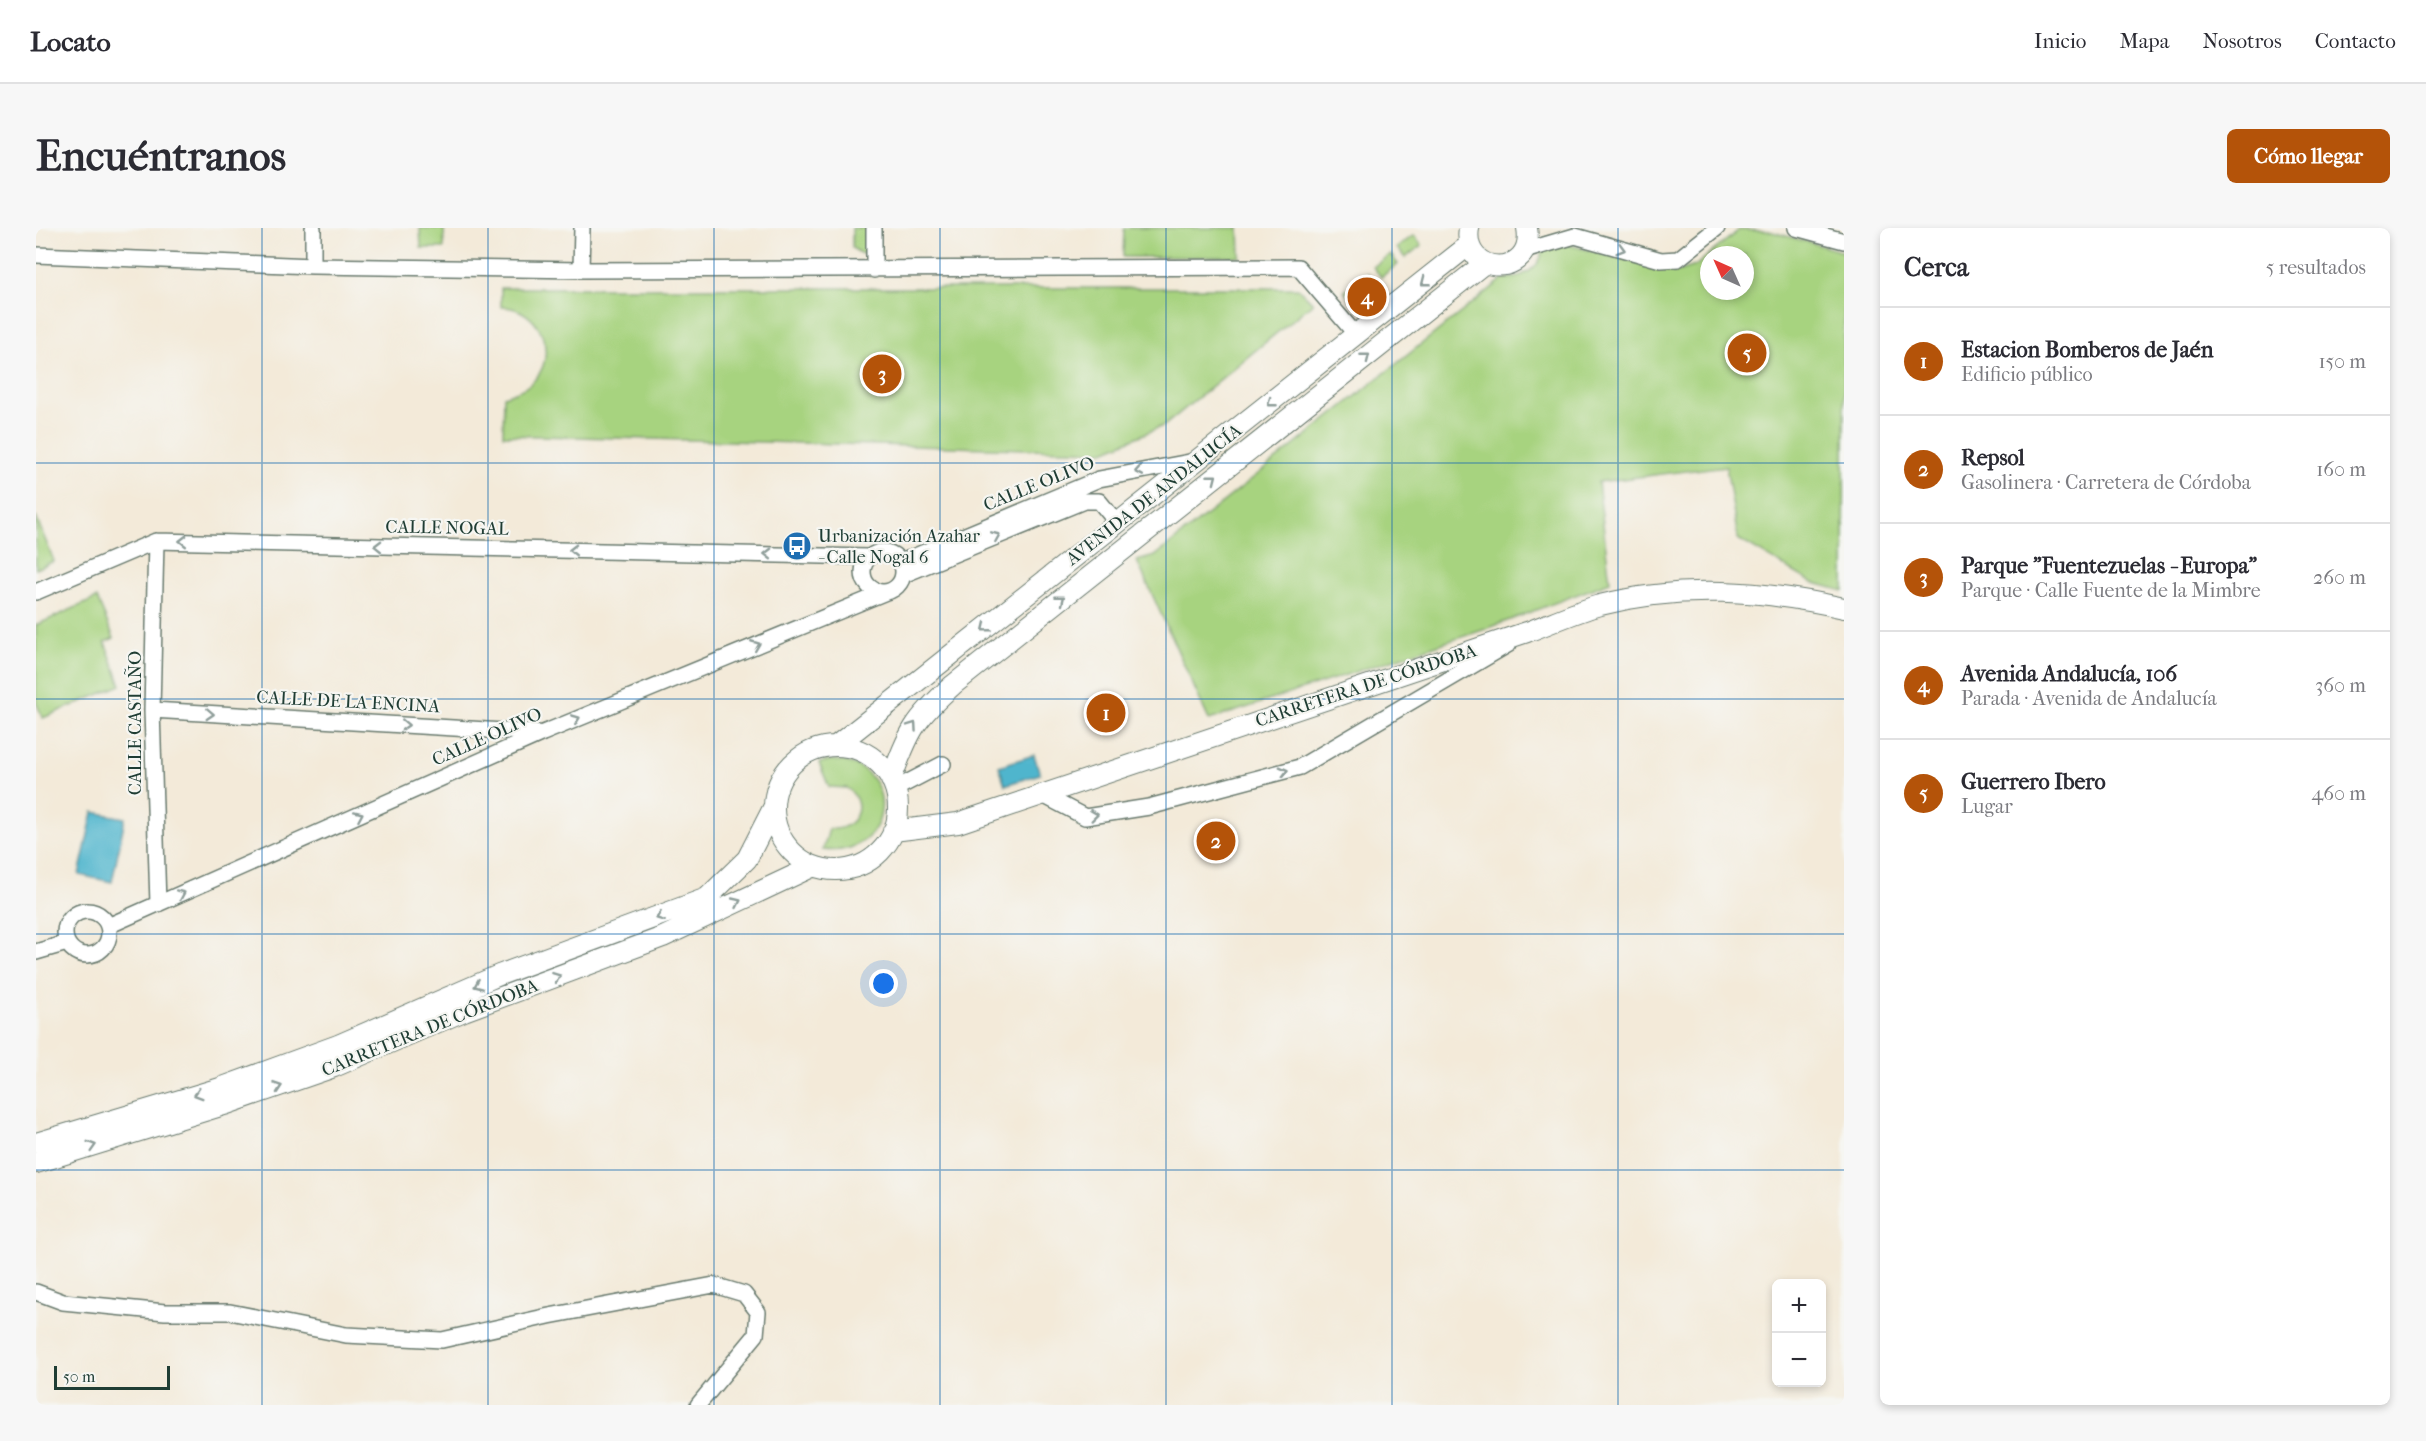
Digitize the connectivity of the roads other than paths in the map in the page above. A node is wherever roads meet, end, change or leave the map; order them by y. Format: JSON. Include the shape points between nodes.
{"nodes":[{"id":1,"x":313,"y":228,"type":"edge"},
{"id":2,"x":582,"y":228,"type":"edge"},
{"id":3,"x":874,"y":228,"type":"edge"},
{"id":4,"x":1527,"y":228,"type":"edge"},
{"id":5,"x":1717,"y":228,"type":"edge"},
{"id":6,"x":1796,"y":228,"type":"edge"},
{"id":7,"x":1469,"y":236,"type":"edge"},
{"id":8,"x":1844,"y":241,"type":"edge"},
{"id":9,"x":1524,"y":251,"type":"junction"},
{"id":10,"x":36,"y":255,"type":"edge"},
{"id":11,"x":1485,"y":263,"type":"junction"},
{"id":12,"x":313,"y":266,"type":"junction"},
{"id":13,"x":581,"y":270,"type":"junction"},
{"id":14,"x":874,"y":270,"type":"junction"},
{"id":15,"x":1357,"y":336,"type":"junction"},
{"id":16,"x":1196,"y":461,"type":"junction"},
{"id":17,"x":1118,"y":524,"type":"junction"},
{"id":18,"x":156,"y":541,"type":"junction"},
{"id":19,"x":868,"y":557,"type":"junction"},
{"id":20,"x":902,"y":569,"type":"junction"},
{"id":21,"x":36,"y":592,"type":"edge"},
{"id":22,"x":886,"y":592,"type":"junction"},
{"id":23,"x":1844,"y":608,"type":"edge"},
{"id":24,"x":1527,"y":632,"type":"junction"},
{"id":25,"x":152,"y":710,"type":"junction"},
{"id":26,"x":543,"y":733,"type":"junction"},
{"id":27,"x":837,"y":745,"type":"junction"},
{"id":28,"x":943,"y":764,"type":"dead end"},
{"id":29,"x":893,"y":784,"type":"junction"},
{"id":30,"x":1041,"y":794,"type":"junction"},
{"id":31,"x":773,"y":808,"type":"junction"},
{"id":32,"x":893,"y":831,"type":"junction"},
{"id":33,"x":814,"y":866,"type":"junction"},
{"id":34,"x":158,"y":904,"type":"junction"},
{"id":35,"x":108,"y":926,"type":"junction"},
{"id":36,"x":67,"y":943,"type":"junction"},
{"id":37,"x":36,"y":952,"type":"edge"},
{"id":38,"x":36,"y":1143,"type":"edge"},
{"id":39,"x":36,"y":1163,"type":"edge"},
{"id":40,"x":36,"y":1292,"type":"edge"},
{"id":41,"x":698,"y":1405,"type":"edge"}],
"edges":[{"from":1,"to":12,"type":"street"},
{"from":2,"to":13,"type":"street"},
{"from":3,"to":14,"type":"street"},
{"from":4,"to":9,"type":"main road"},
{"from":9,"to":5,"type":"street","one_way":true,"via":[[1575,236],[1661,260],[1678,259]]},
{"from":6,"to":8,"type":"street"},
{"from":7,"to":11,"type":"main road","via":[[1478,258]]},
{"from":7,"to":15,"type":"main road","name":"AVENIDA DE ANDALUCÍA","one_way":true},
{"from":9,"to":11,"type":"main road","via":[[1511,263]]},
{"from":10,"to":12,"type":"street"},
{"from":29,"to":11,"type":"main road","name":"AVENIDA DE ANDALUCÍA","one_way":true,"via":[[907,735],[924,712],[953,686]]},
{"from":12,"to":13,"type":"street"},
{"from":13,"to":14,"type":"street"},
{"from":14,"to":15,"type":"street","via":[[1298,267]]},
{"from":15,"to":16,"type":"main road","name":"AVENIDA DE ANDALUCÍA","one_way":true},
{"from":16,"to":17,"type":"main road","name":"AVENIDA DE ANDALUCÍA"},
{"from":16,"to":20,"type":"street","name":"CALLE OLIVO","one_way":true,"via":[[1099,479]]},
{"from":20,"to":17,"type":"street","name":"CALLE OLIVO","one_way":true,"via":[[1084,501],[1099,501]]},
{"from":17,"to":27,"type":"main road","name":"AVENIDA DE ANDALUCÍA","one_way":true},
{"from":19,"to":18,"type":"street","name":"CALLE NOGAL","one_way":true},
{"from":18,"to":21,"type":"street","name":"CALLE NOGAL"},
{"from":18,"to":25,"type":"street","name":"CALLE CASTAÑO"},
{"from":19,"to":20,"type":"street","via":[[880,551],[892,553]]},
{"from":19,"to":22,"type":"street","via":[[862,568],[864,581],[873,590]]},
{"from":20,"to":22,"type":"street","via":[[897,586]]},
{"from":26,"to":22,"type":"street","name":"CALLE OLIVO","one_way":true},
{"from":23,"to":24,"type":"main road","name":"CARRETERA DE CÓRDOBA","via":[[1759,593],[1694,590],[1599,606]]},
{"from":24,"to":30,"type":"main road","name":"CARRETERA DE CÓRDOBA"},
{"from":30,"to":24,"type":"street","one_way":true,"via":[[1085,817],[1149,807],[1300,767]]},
{"from":25,"to":26,"type":"street","name":"CALLE DE LA ENCINA","one_way":true},
{"from":25,"to":34,"type":"street","name":"CALLE CASTAÑO"},
{"from":34,"to":26,"type":"street","name":"CALLE OLIVO","one_way":true},
{"from":27,"to":29,"type":"main road","via":[[856,748],[873,758]]},
{"from":27,"to":31,"type":"main road","via":[[817,748],[799,757],[785,771],[776,789]]},
{"from":28,"to":29,"type":"street"},
{"from":29,"to":32,"type":"main road","via":[[898,810]]},
{"from":30,"to":32,"type":"main road","name":"CARRETERA DE CÓRDOBA","via":[[958,823]]},
{"from":31,"to":33,"type":"main road","via":[[784,843],[797,857]]},
{"from":31,"to":38,"type":"main road","name":"CARRETERA DE CÓRDOBA","one_way":true,"via":[[747,859],[707,898],[499,975],[338,1044],[231,1084]]},
{"from":32,"to":33,"type":"main road","via":[[884,848],[851,868],[832,870]]},
{"from":39,"to":33,"type":"main road","name":"CARRETERA DE CÓRDOBA","one_way":true,"via":[[224,1106],[334,1067],[464,1011],[663,937]]},
{"from":34,"to":35,"type":"street","name":"CALLE OLIVO"},
{"from":35,"to":36,"type":"street","via":[[108,940],[92,954],[78,953]]},
{"from":35,"to":36,"type":"street","via":[[100,914],[79,912],[65,929]]},
{"from":36,"to":37,"type":"street"},
{"from":40,"to":41,"type":"street","via":[[63,1302],[165,1312],[230,1312],[346,1335],[442,1340],[714,1285],[744,1293],[758,1312],[756,1335]]}]}
